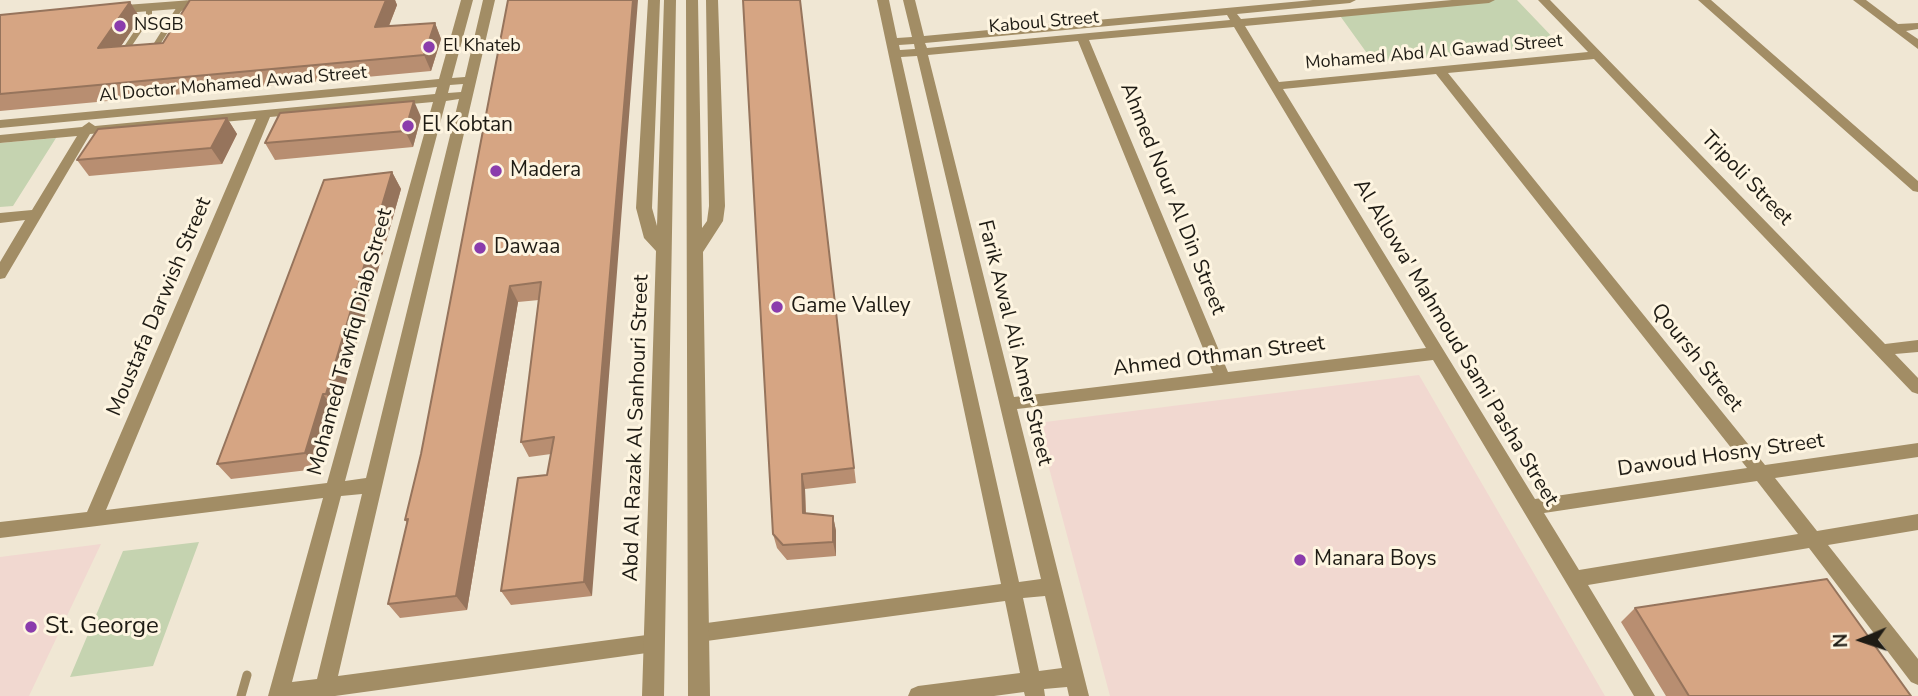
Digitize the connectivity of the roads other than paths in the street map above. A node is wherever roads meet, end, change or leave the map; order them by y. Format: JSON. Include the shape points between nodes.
{"nodes":[{"id":1,"x":240,"y":0,"type":"edge"},
{"id":2,"x":467,"y":0,"type":"edge"},
{"id":3,"x":489,"y":0,"type":"edge"},
{"id":4,"x":654,"y":0,"type":"edge"},
{"id":5,"x":670,"y":0,"type":"edge"},
{"id":6,"x":692,"y":0,"type":"edge"},
{"id":7,"x":712,"y":0,"type":"edge"},
{"id":8,"x":883,"y":0,"type":"edge"},
{"id":9,"x":909,"y":0,"type":"edge"},
{"id":10,"x":1350,"y":0,"type":"edge"},
{"id":11,"x":1489,"y":0,"type":"edge"},
{"id":12,"x":1544,"y":0,"type":"edge"},
{"id":13,"x":1704,"y":0,"type":"edge"},
{"id":14,"x":1858,"y":0,"type":"edge"},
{"id":15,"x":186,"y":4,"type":"junction"},
{"id":16,"x":149,"y":8,"type":"junction"},
{"id":17,"x":94,"y":12,"type":"edge"},
{"id":18,"x":1234,"y":17,"type":"junction"},
{"id":19,"x":1918,"y":26,"type":"edge"},
{"id":20,"x":1896,"y":28,"type":"junction"},
{"id":21,"x":1082,"y":37,"type":"junction"},
{"id":22,"x":1918,"y":45,"type":"edge"},
{"id":23,"x":920,"y":46,"type":"junction"},
{"id":24,"x":894,"y":48,"type":"junction"},
{"id":25,"x":1597,"y":55,"type":"junction"},
{"id":26,"x":1438,"y":70,"type":"junction"},
{"id":27,"x":1274,"y":86,"type":"junction"},
{"id":28,"x":467,"y":87,"type":"junction"},
{"id":29,"x":440,"y":90,"type":"junction"},
{"id":30,"x":265,"y":113,"type":"junction"},
{"id":31,"x":96,"y":116,"type":"junction"},
{"id":32,"x":0,"y":124,"type":"edge"},
{"id":33,"x":86,"y":131,"type":"junction"},
{"id":34,"x":0,"y":139,"type":"edge"},
{"id":35,"x":1918,"y":188,"type":"edge"},
{"id":36,"x":36,"y":214,"type":"junction"},
{"id":37,"x":0,"y":218,"type":"edge"},
{"id":38,"x":665,"y":251,"type":"junction"},
{"id":39,"x":695,"y":251,"type":"junction"},
{"id":40,"x":0,"y":274,"type":"edge"},
{"id":41,"x":1918,"y":346,"type":"edge"},
{"id":42,"x":1882,"y":350,"type":"junction"},
{"id":43,"x":1437,"y":353,"type":"junction"},
{"id":44,"x":1223,"y":377,"type":"junction"},
{"id":45,"x":1918,"y":387,"type":"edge"},
{"id":46,"x":1007,"y":404,"type":"junction"},
{"id":47,"x":1918,"y":450,"type":"edge"},
{"id":48,"x":1762,"y":474,"type":"junction"},
{"id":49,"x":373,"y":485,"type":"junction"},
{"id":50,"x":334,"y":490,"type":"junction"},
{"id":51,"x":1531,"y":507,"type":"junction"},
{"id":52,"x":94,"y":517,"type":"junction"},
{"id":53,"x":1918,"y":522,"type":"edge"},
{"id":54,"x":0,"y":530,"type":"edge"},
{"id":55,"x":1814,"y":540,"type":"junction"},
{"id":56,"x":1574,"y":579,"type":"junction"},
{"id":57,"x":1053,"y":586,"type":"junction"},
{"id":58,"x":1013,"y":592,"type":"junction"},
{"id":59,"x":699,"y":633,"type":"junction"},
{"id":60,"x":654,"y":643,"type":"junction"},
{"id":61,"x":247,"y":675,"type":"dead end"},
{"id":62,"x":1918,"y":675,"type":"edge"},
{"id":63,"x":1076,"y":686,"type":"edge"},
{"id":64,"x":1034,"y":689,"type":"edge"},
{"id":65,"x":324,"y":692,"type":"edge"},
{"id":66,"x":278,"y":695,"type":"edge"},
{"id":67,"x":241,"y":696,"type":"edge"},
{"id":68,"x":653,"y":696,"type":"edge"},
{"id":69,"x":699,"y":696,"type":"edge"},
{"id":70,"x":918,"y":696,"type":"edge"},
{"id":71,"x":1646,"y":696,"type":"edge"}],
"edges":[{"from":1,"to":15,"type":"street"},
{"from":2,"to":29,"type":"street","name":"Mohamed Tawfiq Diab Street"},
{"from":3,"to":28,"type":"street"},
{"from":4,"to":38,"type":"street","name":"Abd Al Razak Al Sanhouri Street","via":[[644,208],[652,237]]},
{"from":5,"to":38,"type":"street"},
{"from":6,"to":39,"type":"street"},
{"from":7,"to":39,"type":"street","via":[[718,206],[708,236]]},
{"from":8,"to":24,"type":"street"},
{"from":9,"to":23,"type":"street","name":"Farik Awal Ali Amer Street"},
{"from":10,"to":18,"type":"street","name":"Kaboul Street"},
{"from":11,"to":18,"type":"street","name":"Kaboul Street"},
{"from":12,"to":25,"type":"street","name":"Tripoli Street"},
{"from":13,"to":35,"type":"street"},
{"from":14,"to":20,"type":"street"},
{"from":15,"to":16,"type":"street"},
{"from":15,"to":16,"type":"lane","via":[[155,47],[127,50]]},
{"from":16,"to":17,"type":"street"},
{"from":18,"to":21,"type":"street","name":"Kaboul Street"},
{"from":18,"to":23,"type":"street","name":"Kaboul Street"},
{"from":18,"to":27,"type":"street","name":"Al Allowa' Mahmoud Sami Pasha Street"},
{"from":19,"to":20,"type":"street"},
{"from":20,"to":22,"type":"street"},
{"from":21,"to":23,"type":"street","name":"Kaboul Street"},
{"from":21,"to":44,"type":"street","name":"Ahmed Nour Al Din Street"},
{"from":23,"to":24,"type":"street","name":"Kaboul Street"},
{"from":23,"to":46,"type":"street","name":"Farik Awal Ali Amer Street"},
{"from":24,"to":58,"type":"street"},
{"from":25,"to":26,"type":"street","name":"Mohamed Abd Al Gawad Street"},
{"from":25,"to":42,"type":"street","name":"Tripoli Street"},
{"from":26,"to":27,"type":"street","name":"Mohamed Abd Al Gawad Street"},
{"from":26,"to":48,"type":"street","name":"Qoursh Street"},
{"from":27,"to":43,"type":"street","name":"Al Allowa' Mahmoud Sami Pasha Street"},
{"from":28,"to":29,"type":"street","name":"Al Doctor Mohamed Awad Street"},
{"from":28,"to":49,"type":"street"},
{"from":29,"to":30,"type":"street","name":"Al Doctor Mohamed Awad Street"},
{"from":29,"to":31,"type":"street","name":"Al Doctor Mohamed Awad Street"},
{"from":29,"to":50,"type":"street","name":"Mohamed Tawfiq Diab Street"},
{"from":30,"to":33,"type":"street","name":"Al Doctor Mohamed Awad Street"},
{"from":30,"to":52,"type":"street","name":"Moustafa Darwish Street"},
{"from":31,"to":32,"type":"street","name":"Al Doctor Mohamed Awad Street"},
{"from":31,"to":33,"type":"street"},
{"from":33,"to":34,"type":"street","name":"Al Doctor Mohamed Awad Street"},
{"from":33,"to":36,"type":"street"},
{"from":36,"to":37,"type":"street"},
{"from":36,"to":40,"type":"street"},
{"from":38,"to":60,"type":"street","name":"Abd Al Razak Al Sanhouri Street"},
{"from":39,"to":59,"type":"street"},
{"from":41,"to":42,"type":"street"},
{"from":42,"to":45,"type":"street","name":"Tripoli Street"},
{"from":43,"to":44,"type":"street","name":"Ahmed Othman Street"},
{"from":43,"to":51,"type":"street","name":"Al Allowa' Mahmoud Sami Pasha Street"},
{"from":44,"to":46,"type":"street","name":"Ahmed Othman Street"},
{"from":46,"to":57,"type":"street","name":"Farik Awal Ali Amer Street"},
{"from":47,"to":48,"type":"street","name":"Dawoud Hosny Street"},
{"from":48,"to":51,"type":"street","name":"Dawoud Hosny Street"},
{"from":48,"to":55,"type":"street","name":"Qoursh Street"},
{"from":49,"to":50,"type":"street"},
{"from":49,"to":65,"type":"street"},
{"from":50,"to":52,"type":"street"},
{"from":50,"to":66,"type":"street","name":"Mohamed Tawfiq Diab Street"},
{"from":51,"to":56,"type":"street","name":"Al Allowa' Mahmoud Sami Pasha Street"},
{"from":52,"to":54,"type":"street"},
{"from":53,"to":55,"type":"street"},
{"from":55,"to":56,"type":"street"},
{"from":55,"to":62,"type":"street","name":"Qoursh Street"},
{"from":56,"to":71,"type":"street","name":"Al Allowa' Mahmoud Sami Pasha Street"},
{"from":57,"to":58,"type":"street"},
{"from":57,"to":63,"type":"street","name":"Farik Awal Ali Amer Street"},
{"from":58,"to":59,"type":"street"},
{"from":58,"to":64,"type":"street"},
{"from":59,"to":69,"type":"street"},
{"from":60,"to":65,"type":"street"},
{"from":60,"to":68,"type":"street","name":"Abd Al Razak Al Sanhouri Street"},
{"from":61,"to":67,"type":"lane"},
{"from":63,"to":64,"type":"street"},
{"from":64,"to":70,"type":"street"},
{"from":65,"to":66,"type":"street"}]}
